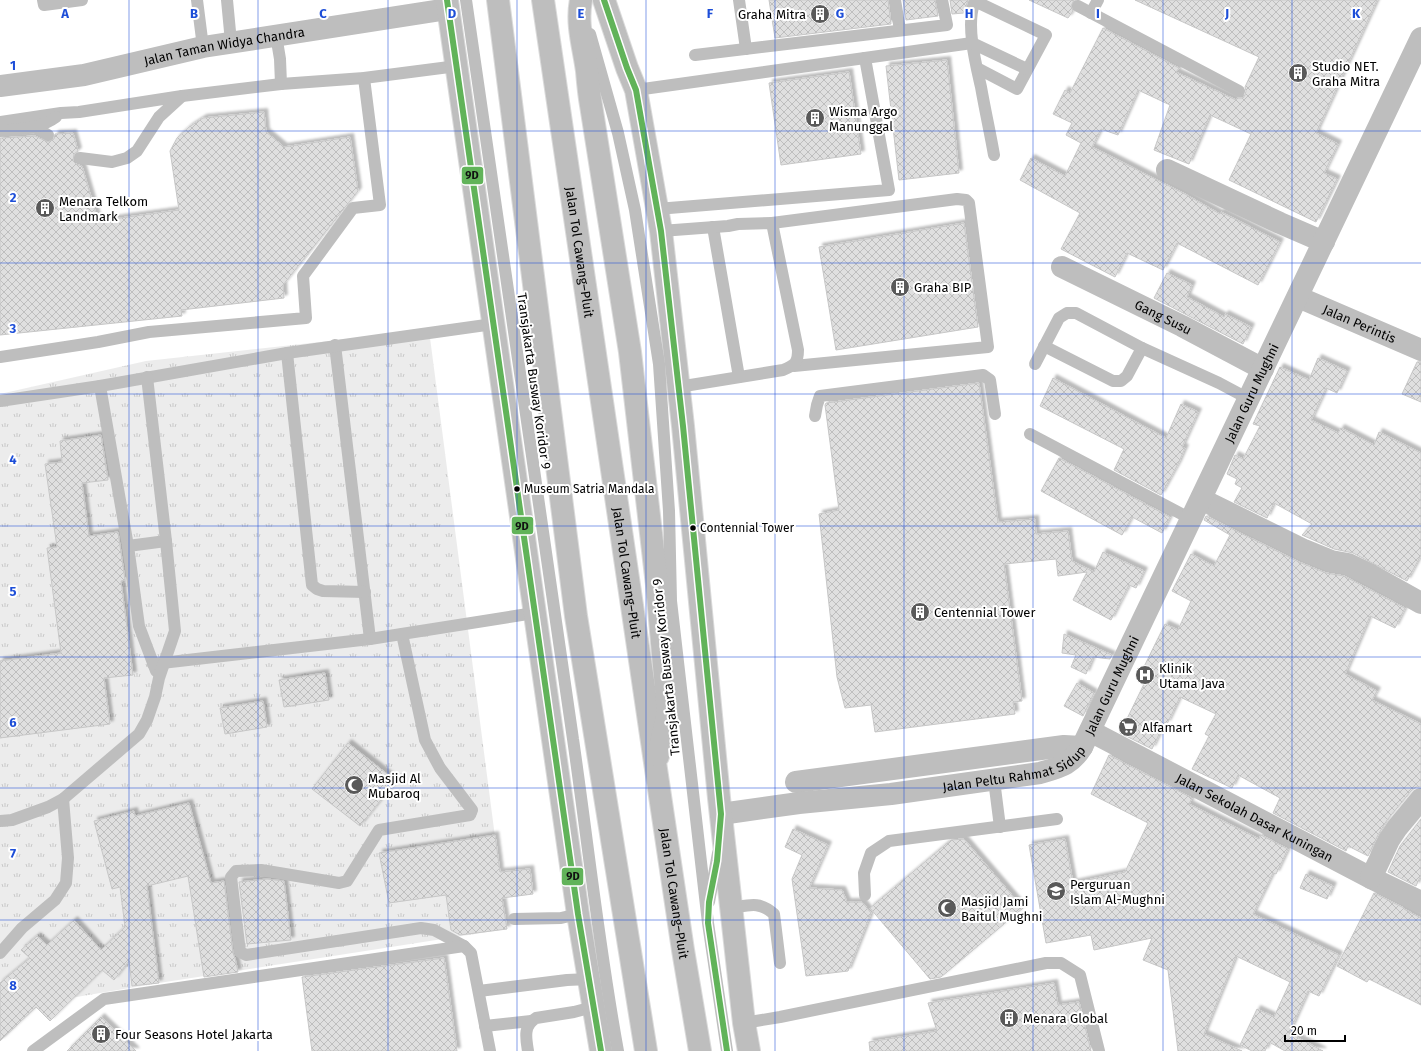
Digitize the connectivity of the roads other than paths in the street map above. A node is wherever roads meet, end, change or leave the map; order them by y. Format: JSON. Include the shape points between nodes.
{"nodes":[{"id":1,"x":43,"y":0,"type":"edge"},
{"id":2,"x":82,"y":0,"type":"edge"},
{"id":3,"x":197,"y":0,"type":"edge"},
{"id":4,"x":227,"y":0,"type":"edge"},
{"id":5,"x":498,"y":0,"type":"edge"},
{"id":6,"x":543,"y":0,"type":"edge"},
{"id":7,"x":604,"y":0,"type":"edge"},
{"id":8,"x":739,"y":0,"type":"edge"},
{"id":9,"x":895,"y":0,"type":"edge"},
{"id":10,"x":942,"y":0,"type":"edge"},
{"id":11,"x":1098,"y":0,"type":"edge"},
{"id":12,"x":580,"y":1,"type":"edge"},
{"id":13,"x":454,"y":3,"type":"edge"},
{"id":14,"x":1078,"y":6,"type":"dead end"},
{"id":15,"x":1091,"y":13,"type":"junction"},
{"id":16,"x":900,"y":30,"type":"junction"},
{"id":17,"x":276,"y":35,"type":"junction"},
{"id":18,"x":1421,"y":38,"type":"edge"},
{"id":19,"x":231,"y":42,"type":"junction"},
{"id":20,"x":972,"y":42,"type":"junction"},
{"id":21,"x":203,"y":47,"type":"junction"},
{"id":22,"x":746,"y":49,"type":"junction"},
{"id":23,"x":695,"y":55,"type":"dead end"},
{"id":24,"x":865,"y":58,"type":"junction"},
{"id":25,"x":457,"y":66,"type":"junction"},
{"id":26,"x":977,"y":68,"type":"junction"},
{"id":27,"x":1027,"y":69,"type":"junction"},
{"id":28,"x":364,"y":78,"type":"junction"},
{"id":29,"x":281,"y":84,"type":"junction"},
{"id":30,"x":0,"y":86,"type":"edge"},
{"id":31,"x":636,"y":90,"type":"junction"},
{"id":32,"x":1239,"y":91,"type":"dead end"},
{"id":33,"x":182,"y":96,"type":"junction"},
{"id":34,"x":61,"y":113,"type":"junction"},
{"id":35,"x":0,"y":122,"type":"edge"},
{"id":36,"x":35,"y":128,"type":"junction"},
{"id":37,"x":0,"y":131,"type":"edge"},
{"id":38,"x":48,"y":135,"type":"dead end"},
{"id":39,"x":994,"y":155,"type":"dead end"},
{"id":40,"x":80,"y":158,"type":"dead end"},
{"id":41,"x":1167,"y":170,"type":"dead end"},
{"id":42,"x":657,"y":209,"type":"junction"},
{"id":43,"x":772,"y":223,"type":"junction"},
{"id":44,"x":713,"y":227,"type":"junction"},
{"id":45,"x":660,"y":231,"type":"junction"},
{"id":46,"x":1324,"y":242,"type":"junction"},
{"id":47,"x":1062,"y":267,"type":"dead end"},
{"id":48,"x":1298,"y":297,"type":"junction"},
{"id":49,"x":493,"y":324,"type":"junction"},
{"id":50,"x":336,"y":345,"type":"junction"},
{"id":51,"x":1044,"y":346,"type":"junction"},
{"id":52,"x":1142,"y":348,"type":"junction"},
{"id":53,"x":1421,"y":350,"type":"edge"},
{"id":54,"x":287,"y":353,"type":"junction"},
{"id":55,"x":0,"y":357,"type":"edge"},
{"id":56,"x":1035,"y":364,"type":"dead end"},
{"id":57,"x":794,"y":366,"type":"junction"},
{"id":58,"x":1263,"y":369,"type":"junction"},
{"id":59,"x":147,"y":377,"type":"junction"},
{"id":60,"x":739,"y":377,"type":"junction"},
{"id":61,"x":100,"y":386,"type":"junction"},
{"id":62,"x":678,"y":387,"type":"junction"},
{"id":63,"x":1249,"y":399,"type":"junction"},
{"id":64,"x":0,"y":401,"type":"edge"},
{"id":65,"x":995,"y":414,"type":"dead end"},
{"id":66,"x":815,"y":416,"type":"dead end"},
{"id":67,"x":1030,"y":434,"type":"dead end"},
{"id":68,"x":1202,"y":497,"type":"junction"},
{"id":69,"x":1191,"y":519,"type":"junction"},
{"id":70,"x":166,"y":541,"type":"junction"},
{"id":71,"x":128,"y":546,"type":"junction"},
{"id":72,"x":365,"y":592,"type":"junction"},
{"id":73,"x":1421,"y":603,"type":"edge"},
{"id":74,"x":534,"y":613,"type":"junction"},
{"id":75,"x":402,"y":634,"type":"junction"},
{"id":76,"x":370,"y":640,"type":"junction"},
{"id":77,"x":158,"y":663,"type":"junction"},
{"id":78,"x":1086,"y":739,"type":"junction"},
{"id":79,"x":656,"y":768,"type":"junction"},
{"id":80,"x":887,"y":769,"type":"junction"},
{"id":81,"x":994,"y":780,"type":"junction"},
{"id":82,"x":796,"y":782,"type":"dead end"},
{"id":83,"x":891,"y":794,"type":"junction"},
{"id":84,"x":63,"y":799,"type":"junction"},
{"id":85,"x":1421,"y":799,"type":"edge"},
{"id":86,"x":721,"y":814,"type":"junction"},
{"id":87,"x":1057,"y":819,"type":"dead end"},
{"id":88,"x":0,"y":821,"type":"edge"},
{"id":89,"x":1000,"y":827,"type":"junction"},
{"id":90,"x":1371,"y":878,"type":"junction"},
{"id":91,"x":865,"y":895,"type":"dead end"},
{"id":92,"x":1421,"y":902,"type":"edge"},
{"id":93,"x":732,"y":908,"type":"junction"},
{"id":94,"x":578,"y":914,"type":"junction"},
{"id":95,"x":514,"y":919,"type":"dead end"},
{"id":96,"x":708,"y":923,"type":"junction"},
{"id":97,"x":464,"y":946,"type":"junction"},
{"id":98,"x":0,"y":953,"type":"edge"},
{"id":99,"x":780,"y":963,"type":"dead end"},
{"id":100,"x":589,"y":979,"type":"junction"},
{"id":101,"x":479,"y":991,"type":"junction"},
{"id":102,"x":593,"y":1007,"type":"junction"},
{"id":103,"x":531,"y":1021,"type":"junction"},
{"id":104,"x":744,"y":1023,"type":"junction"},
{"id":105,"x":485,"y":1026,"type":"junction"},
{"id":106,"x":33,"y":1051,"type":"edge"},
{"id":107,"x":490,"y":1051,"type":"edge"},
{"id":108,"x":528,"y":1051,"type":"edge"},
{"id":109,"x":600,"y":1051,"type":"edge"},
{"id":110,"x":618,"y":1051,"type":"edge"},
{"id":111,"x":646,"y":1051,"type":"edge"},
{"id":112,"x":700,"y":1051,"type":"edge"},
{"id":113,"x":727,"y":1051,"type":"edge"},
{"id":114,"x":749,"y":1051,"type":"edge"},
{"id":115,"x":1099,"y":1051,"type":"edge"}],
"edges":[{"from":1,"to":2,"type":"lane","via":[[44,5]]},
{"from":3,"to":21,"type":"lane"},
{"from":4,"to":19,"type":"lane"},
{"from":5,"to":111,"type":"main road","via":[[576,616]]},
{"from":6,"to":79,"type":"main road","name":"Jalan Tol Cawang–Pluit"},
{"from":7,"to":31,"type":"main road"},
{"from":8,"to":22,"type":"lane"},
{"from":9,"to":16,"type":"lane"},
{"from":10,"to":16,"type":"lane","via":[[946,24]]},
{"from":11,"to":15,"type":"lane"},
{"from":12,"to":79,"type":"main road","via":[[580,24],[591,105],[630,352],[657,585],[668,712]]},
{"from":12,"to":96,"type":"lane","name":"Transjakarta Busway Koridor 9","via":[[618,133],[635,210],[659,364],[669,511],[671,601]]},
{"from":13,"to":17,"type":"main road","name":"Jalan Taman Widya Chandra"},
{"from":13,"to":25,"type":"main road"},
{"from":13,"to":110,"type":"lane","name":"Transjakarta Busway Koridor 9","via":[[573,740],[605,983]]},
{"from":14,"to":15,"type":"lane"},
{"from":15,"to":32,"type":"lane"},
{"from":16,"to":22,"type":"lane"},
{"from":17,"to":19,"type":"main road","name":"Jalan Taman Widya Chandra"},
{"from":17,"to":29,"type":"lane"},
{"from":18,"to":46,"type":"main road","name":"Jalan Guru Mughni"},
{"from":19,"to":21,"type":"main road","name":"Jalan Taman Widya Chandra"},
{"from":20,"to":24,"type":"lane"},
{"from":20,"to":26,"type":"lane"},
{"from":20,"to":27,"type":"lane"},
{"from":20,"to":27,"type":"lane","via":[[972,11],[974,4],[979,3],[1046,34]]},
{"from":21,"to":30,"type":"main road","name":"Jalan Taman Widya Chandra","via":[[84,75]]},
{"from":22,"to":23,"type":"lane"},
{"from":24,"to":31,"type":"lane"},
{"from":24,"to":42,"type":"lane","via":[[889,190]]},
{"from":25,"to":28,"type":"lane"},
{"from":25,"to":49,"type":"main road"},
{"from":26,"to":27,"type":"lane","via":[[1017,89]]},
{"from":26,"to":39,"type":"lane"},
{"from":28,"to":29,"type":"lane"},
{"from":28,"to":55,"type":"lane","via":[[380,205],[353,208],[303,276],[306,318],[149,332]]},
{"from":29,"to":33,"type":"lane"},
{"from":31,"to":42,"type":"main road"},
{"from":33,"to":34,"type":"lane"},
{"from":33,"to":40,"type":"lane","via":[[159,117],[137,151],[127,158],[112,162]]},
{"from":34,"to":35,"type":"lane"},
{"from":34,"to":36,"type":"lane","via":[[50,122]]},
{"from":36,"to":37,"type":"lane"},
{"from":36,"to":38,"type":"lane"},
{"from":41,"to":46,"type":"main road"},
{"from":42,"to":45,"type":"main road"},
{"from":43,"to":44,"type":"lane"},
{"from":43,"to":57,"type":"lane","via":[[798,350]]},
{"from":43,"to":57,"type":"lane","via":[[957,199],[969,203],[988,347]]},
{"from":44,"to":45,"type":"lane"},
{"from":44,"to":60,"type":"lane"},
{"from":45,"to":62,"type":"main road"},
{"from":46,"to":48,"type":"main road","name":"Jalan Guru Mughni"},
{"from":47,"to":58,"type":"main road","name":"Gang Susu"},
{"from":48,"to":53,"type":"main road","name":"Jalan Perintis"},
{"from":48,"to":58,"type":"main road","name":"Jalan Guru Mughni"},
{"from":49,"to":50,"type":"lane"},
{"from":49,"to":74,"type":"main road"},
{"from":50,"to":54,"type":"lane"},
{"from":50,"to":72,"type":"lane"},
{"from":51,"to":52,"type":"lane","via":[[1059,318],[1067,313],[1076,314]]},
{"from":51,"to":52,"type":"lane","via":[[1113,382],[1121,381],[1127,376]]},
{"from":51,"to":56,"type":"lane"},
{"from":52,"to":63,"type":"lane"},
{"from":54,"to":59,"type":"lane"},
{"from":54,"to":72,"type":"lane","via":[[312,585],[323,591]]},
{"from":57,"to":60,"type":"lane"},
{"from":58,"to":63,"type":"main road","name":"Jalan Guru Mughni"},
{"from":59,"to":61,"type":"lane"},
{"from":59,"to":70,"type":"lane"},
{"from":60,"to":62,"type":"lane"},
{"from":61,"to":64,"type":"lane"},
{"from":61,"to":71,"type":"lane"},
{"from":62,"to":86,"type":"main road","via":[[684,426]]},
{"from":63,"to":68,"type":"main road","name":"Jalan Guru Mughni"},
{"from":65,"to":66,"type":"lane","via":[[990,380],[982,375],[820,396]]},
{"from":67,"to":69,"type":"lane"},
{"from":68,"to":69,"type":"main road","name":"Jalan Guru Mughni"},
{"from":68,"to":73,"type":"main road","via":[[1209,503],[1304,550],[1331,561],[1348,564],[1371,575]]},
{"from":69,"to":78,"type":"main road","name":"Jalan Guru Mughni"},
{"from":70,"to":71,"type":"lane"},
{"from":70,"to":77,"type":"lane","via":[[175,631]]},
{"from":71,"to":77,"type":"lane","via":[[139,626]]},
{"from":72,"to":76,"type":"lane"},
{"from":74,"to":75,"type":"lane"},
{"from":74,"to":94,"type":"main road"},
{"from":75,"to":76,"type":"lane"},
{"from":75,"to":97,"type":"lane","via":[[425,740],[440,768],[472,812],[470,815],[379,830],[347,881],[339,883],[261,870],[236,871],[232,877],[240,952],[246,955],[421,928],[434,930]]},
{"from":76,"to":77,"type":"lane"},
{"from":77,"to":84,"type":"lane","via":[[159,678],[154,697],[147,720],[139,734]]},
{"from":78,"to":80,"type":"main road","name":"Jalan Peltu Rahmat Sidup","via":[[1064,746]]},
{"from":78,"to":81,"type":"main road","name":"Jalan Peltu Rahmat Sidup","via":[[1076,757],[1062,767]]},
{"from":78,"to":90,"type":"main road","name":"Jalan Sekolah Dasar Kuningan"},
{"from":79,"to":112,"type":"main road","name":"Jalan Tol Cawang–Pluit"},
{"from":80,"to":82,"type":"main road","name":"Jalan Peltu Rahmat Sidup"},
{"from":80,"to":83,"type":"main road"},
{"from":81,"to":83,"type":"main road","name":"Jalan Peltu Rahmat Sidup"},
{"from":81,"to":89,"type":"lane"},
{"from":83,"to":86,"type":"main road","name":"Jalan Peltu Rahmat Sidup"},
{"from":84,"to":88,"type":"lane","via":[[12,820]]},
{"from":84,"to":98,"type":"lane","via":[[68,858],[66,883],[55,900],[22,928]]},
{"from":85,"to":90,"type":"main road","via":[[1389,840]]},
{"from":86,"to":93,"type":"main road"},
{"from":86,"to":96,"type":"lane"},
{"from":87,"to":89,"type":"lane"},
{"from":89,"to":91,"type":"lane","via":[[888,841],[871,853],[864,873]]},
{"from":90,"to":92,"type":"main road","name":"Jalan Sekolah Dasar Kuningan"},
{"from":93,"to":99,"type":"lane","via":[[766,906],[774,914]]},
{"from":93,"to":104,"type":"main road"},
{"from":94,"to":95,"type":"lane","via":[[560,918]]},
{"from":94,"to":100,"type":"main road"},
{"from":96,"to":113,"type":"lane","name":"Transjakarta Busway Koridor 9"},
{"from":97,"to":101,"type":"lane","via":[[471,953]]},
{"from":97,"to":106,"type":"lane","via":[[104,999]]},
{"from":100,"to":101,"type":"lane"},
{"from":100,"to":102,"type":"main road"},
{"from":101,"to":105,"type":"lane"},
{"from":102,"to":103,"type":"lane"},
{"from":102,"to":109,"type":"main road"},
{"from":103,"to":105,"type":"lane"},
{"from":103,"to":108,"type":"lane","via":[[526,1037]]},
{"from":104,"to":114,"type":"main road"},
{"from":104,"to":115,"type":"lane","via":[[1046,962],[1061,963],[1080,975]]},
{"from":105,"to":107,"type":"lane"}]}
